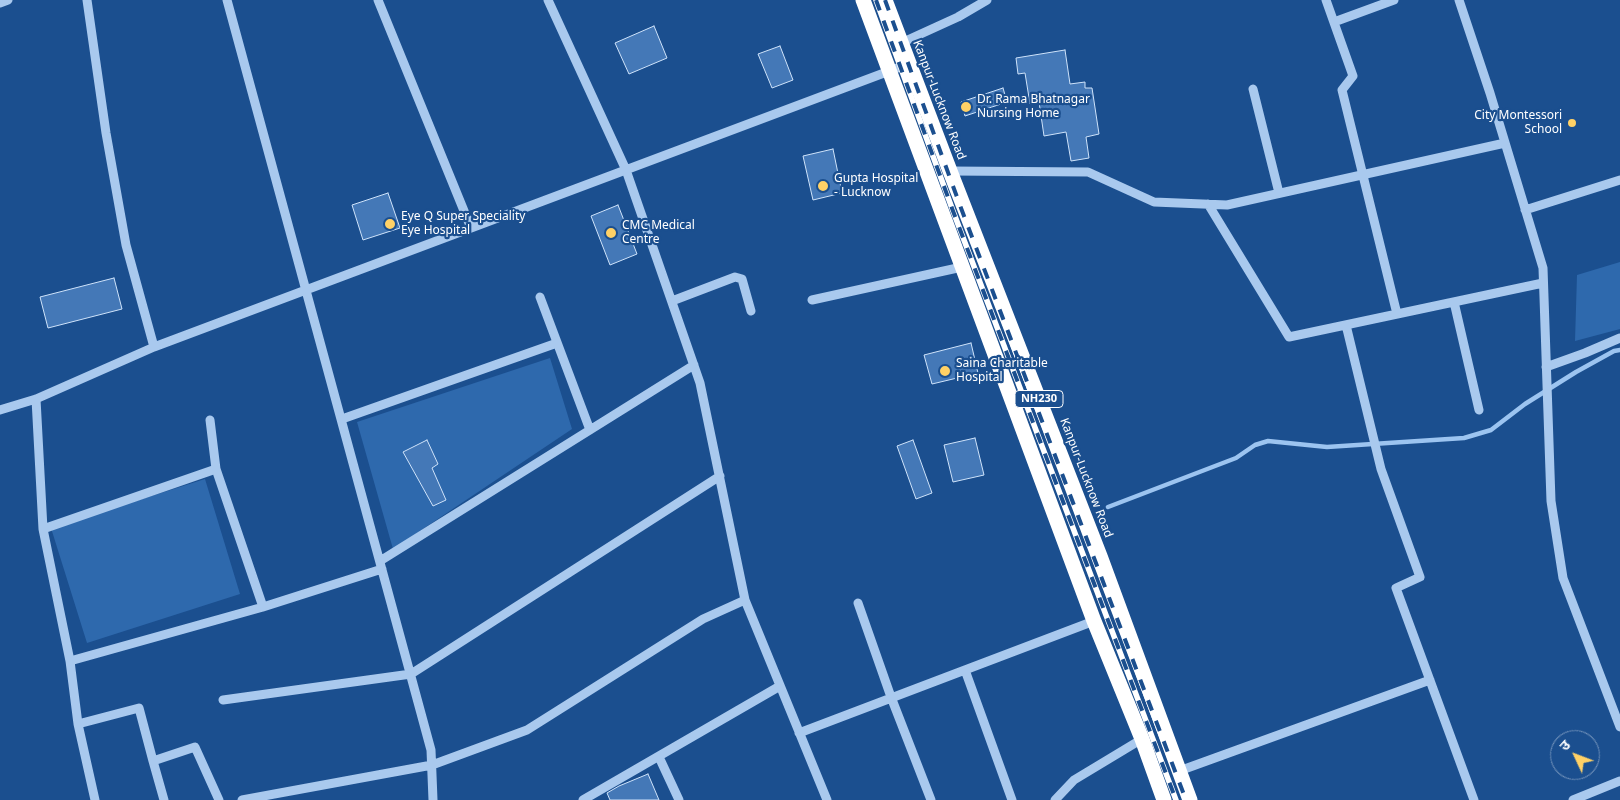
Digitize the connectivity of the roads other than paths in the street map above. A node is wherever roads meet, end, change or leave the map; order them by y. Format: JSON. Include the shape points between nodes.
{"nodes":[{"id":1,"x":8,"y":0,"type":"edge"},
{"id":2,"x":87,"y":0,"type":"edge"},
{"id":3,"x":227,"y":0,"type":"edge"},
{"id":4,"x":378,"y":0,"type":"edge"},
{"id":5,"x":548,"y":0,"type":"edge"},
{"id":6,"x":863,"y":0,"type":"edge"},
{"id":7,"x":885,"y":0,"type":"edge"},
{"id":8,"x":987,"y":0,"type":"edge"},
{"id":9,"x":1326,"y":0,"type":"edge"},
{"id":10,"x":1394,"y":0,"type":"edge"},
{"id":11,"x":1459,"y":0,"type":"edge"},
{"id":12,"x":0,"y":3,"type":"edge"},
{"id":13,"x":1334,"y":22,"type":"junction"},
{"id":14,"x":901,"y":43,"type":"junction"},
{"id":15,"x":908,"y":64,"type":"junction"},
{"id":16,"x":889,"y":72,"type":"junction"},
{"id":17,"x":1253,"y":89,"type":"dead end"},
{"id":18,"x":1505,"y":143,"type":"junction"},
{"id":19,"x":626,"y":170,"type":"junction"},
{"id":20,"x":950,"y":171,"type":"junction"},
{"id":21,"x":1362,"y":175,"type":"junction"},
{"id":22,"x":1620,"y":180,"type":"edge"},
{"id":23,"x":1279,"y":193,"type":"junction"},
{"id":24,"x":1208,"y":204,"type":"junction"},
{"id":25,"x":1525,"y":210,"type":"junction"},
{"id":26,"x":471,"y":228,"type":"junction"},
{"id":27,"x":962,"y":267,"type":"junction"},
{"id":28,"x":1543,"y":283,"type":"junction"},
{"id":29,"x":306,"y":290,"type":"junction"},
{"id":30,"x":540,"y":297,"type":"dead end"},
{"id":31,"x":812,"y":300,"type":"dead end"},
{"id":32,"x":672,"y":301,"type":"junction"},
{"id":33,"x":1454,"y":302,"type":"junction"},
{"id":34,"x":751,"y":311,"type":"dead end"},
{"id":35,"x":1397,"y":314,"type":"junction"},
{"id":36,"x":1346,"y":325,"type":"junction"},
{"id":37,"x":1620,"y":338,"type":"edge"},
{"id":38,"x":557,"y":343,"type":"junction"},
{"id":39,"x":154,"y":347,"type":"junction"},
{"id":40,"x":694,"y":365,"type":"junction"},
{"id":41,"x":1546,"y":368,"type":"junction"},
{"id":42,"x":36,"y":399,"type":"junction"},
{"id":43,"x":0,"y":410,"type":"edge"},
{"id":44,"x":1480,"y":410,"type":"dead end"},
{"id":45,"x":210,"y":420,"type":"dead end"},
{"id":46,"x":342,"y":420,"type":"junction"},
{"id":47,"x":590,"y":430,"type":"junction"},
{"id":48,"x":216,"y":469,"type":"junction"},
{"id":49,"x":720,"y":476,"type":"junction"},
{"id":50,"x":43,"y":529,"type":"junction"},
{"id":51,"x":381,"y":565,"type":"junction"},
{"id":52,"x":745,"y":600,"type":"junction"},
{"id":53,"x":858,"y":603,"type":"dead end"},
{"id":54,"x":263,"y":607,"type":"junction"},
{"id":55,"x":1094,"y":621,"type":"junction"},
{"id":56,"x":70,"y":660,"type":"junction"},
{"id":57,"x":965,"y":670,"type":"junction"},
{"id":58,"x":411,"y":674,"type":"junction"},
{"id":59,"x":1430,"y":680,"type":"junction"},
{"id":60,"x":780,"y":686,"type":"junction"},
{"id":61,"x":891,"y":697,"type":"junction"},
{"id":62,"x":223,"y":700,"type":"dead end"},
{"id":63,"x":78,"y":724,"type":"junction"},
{"id":64,"x":1620,"y":727,"type":"edge"},
{"id":65,"x":799,"y":733,"type":"junction"},
{"id":66,"x":1142,"y":739,"type":"junction"},
{"id":67,"x":660,"y":757,"type":"junction"},
{"id":68,"x":153,"y":761,"type":"junction"},
{"id":69,"x":432,"y":765,"type":"junction"},
{"id":70,"x":1178,"y":771,"type":"junction"},
{"id":71,"x":1620,"y":781,"type":"edge"},
{"id":72,"x":95,"y":800,"type":"edge"},
{"id":73,"x":164,"y":800,"type":"edge"},
{"id":74,"x":219,"y":800,"type":"edge"},
{"id":75,"x":242,"y":800,"type":"edge"},
{"id":76,"x":433,"y":800,"type":"edge"},
{"id":77,"x":583,"y":800,"type":"edge"},
{"id":78,"x":679,"y":800,"type":"edge"},
{"id":79,"x":827,"y":800,"type":"edge"},
{"id":80,"x":931,"y":800,"type":"edge"},
{"id":81,"x":1012,"y":800,"type":"edge"},
{"id":82,"x":1055,"y":800,"type":"edge"},
{"id":83,"x":1164,"y":800,"type":"edge"},
{"id":84,"x":1190,"y":800,"type":"edge"},
{"id":85,"x":1474,"y":800,"type":"edge"},
{"id":86,"x":1573,"y":800,"type":"edge"}],
"edges":[{"from":1,"to":12,"type":"street"},
{"from":2,"to":39,"type":"street","via":[[126,244]]},
{"from":3,"to":29,"type":"street"},
{"from":4,"to":26,"type":"street"},
{"from":5,"to":19,"type":"street"},
{"from":6,"to":16,"type":"highway","number":"NH230"},
{"from":7,"to":14,"type":"highway","name":"Kanpur-Lucknow Road","number":"NH230"},
{"from":8,"to":14,"type":"street"},
{"from":9,"to":13,"type":"street"},
{"from":10,"to":13,"type":"street"},
{"from":11,"to":18,"type":"street"},
{"from":13,"to":21,"type":"street","via":[[1353,76],[1342,90]]},
{"from":14,"to":15,"type":"highway","name":"Kanpur-Lucknow Road","number":"NH230"},
{"from":15,"to":16,"type":"street"},
{"from":15,"to":20,"type":"highway","name":"Kanpur-Lucknow Road","number":"NH230"},
{"from":16,"to":19,"type":"street"},
{"from":16,"to":27,"type":"highway","number":"NH230"},
{"from":17,"to":23,"type":"street"},
{"from":18,"to":21,"type":"street"},
{"from":18,"to":25,"type":"street"},
{"from":19,"to":26,"type":"street"},
{"from":19,"to":32,"type":"street"},
{"from":20,"to":24,"type":"street","via":[[1088,172],[1154,202]]},
{"from":20,"to":70,"type":"highway","name":"Kanpur-Lucknow Road","number":"NH230","via":[[1100,556]]},
{"from":21,"to":23,"type":"street"},
{"from":21,"to":35,"type":"street"},
{"from":22,"to":25,"type":"street"},
{"from":23,"to":24,"type":"street","via":[[1227,205]]},
{"from":24,"to":36,"type":"street","via":[[1289,337]]},
{"from":25,"to":28,"type":"street","via":[[1543,268]]},
{"from":26,"to":29,"type":"street"},
{"from":27,"to":31,"type":"street"},
{"from":27,"to":55,"type":"highway","number":"NH230"},
{"from":28,"to":33,"type":"street"},
{"from":28,"to":41,"type":"street"},
{"from":29,"to":39,"type":"street"},
{"from":29,"to":46,"type":"street"},
{"from":30,"to":38,"type":"street"},
{"from":32,"to":34,"type":"street","via":[[736,276],[742,279]]},
{"from":32,"to":40,"type":"street"},
{"from":33,"to":35,"type":"street"},
{"from":33,"to":44,"type":"street"},
{"from":35,"to":36,"type":"street"},
{"from":36,"to":59,"type":"street","via":[[1381,469],[1420,577],[1396,588]]},
{"from":37,"to":41,"type":"street"},
{"from":38,"to":46,"type":"street"},
{"from":38,"to":47,"type":"street"},
{"from":39,"to":42,"type":"street"},
{"from":40,"to":47,"type":"street"},
{"from":40,"to":49,"type":"street"},
{"from":41,"to":64,"type":"street","via":[[1550,501],[1563,578]]},
{"from":42,"to":43,"type":"street"},
{"from":42,"to":50,"type":"street"},
{"from":45,"to":48,"type":"street"},
{"from":46,"to":51,"type":"street"},
{"from":47,"to":51,"type":"street"},
{"from":48,"to":50,"type":"street"},
{"from":48,"to":54,"type":"street"},
{"from":49,"to":52,"type":"street"},
{"from":49,"to":58,"type":"street"},
{"from":50,"to":56,"type":"street"},
{"from":51,"to":54,"type":"street"},
{"from":51,"to":58,"type":"street"},
{"from":52,"to":60,"type":"street"},
{"from":52,"to":69,"type":"street","via":[[703,619],[527,730]]},
{"from":53,"to":61,"type":"street"},
{"from":54,"to":56,"type":"street"},
{"from":55,"to":57,"type":"street"},
{"from":55,"to":66,"type":"highway","number":"NH230"},
{"from":56,"to":63,"type":"street"},
{"from":57,"to":61,"type":"street"},
{"from":57,"to":81,"type":"street"},
{"from":58,"to":62,"type":"street"},
{"from":58,"to":69,"type":"street"},
{"from":59,"to":70,"type":"street"},
{"from":59,"to":85,"type":"street"},
{"from":60,"to":65,"type":"street"},
{"from":60,"to":67,"type":"street"},
{"from":61,"to":65,"type":"street"},
{"from":61,"to":80,"type":"street"},
{"from":63,"to":68,"type":"street","via":[[139,708]]},
{"from":63,"to":72,"type":"street"},
{"from":65,"to":79,"type":"street"},
{"from":66,"to":82,"type":"street","via":[[1074,780]]},
{"from":66,"to":83,"type":"highway","number":"NH230"},
{"from":67,"to":77,"type":"street"},
{"from":67,"to":78,"type":"street"},
{"from":68,"to":73,"type":"street"},
{"from":68,"to":74,"type":"street","via":[[195,747]]},
{"from":69,"to":75,"type":"street"},
{"from":69,"to":76,"type":"street"},
{"from":70,"to":84,"type":"highway","name":"Kanpur-Lucknow Road","number":"NH230"},
{"from":71,"to":86,"type":"street"}]}
